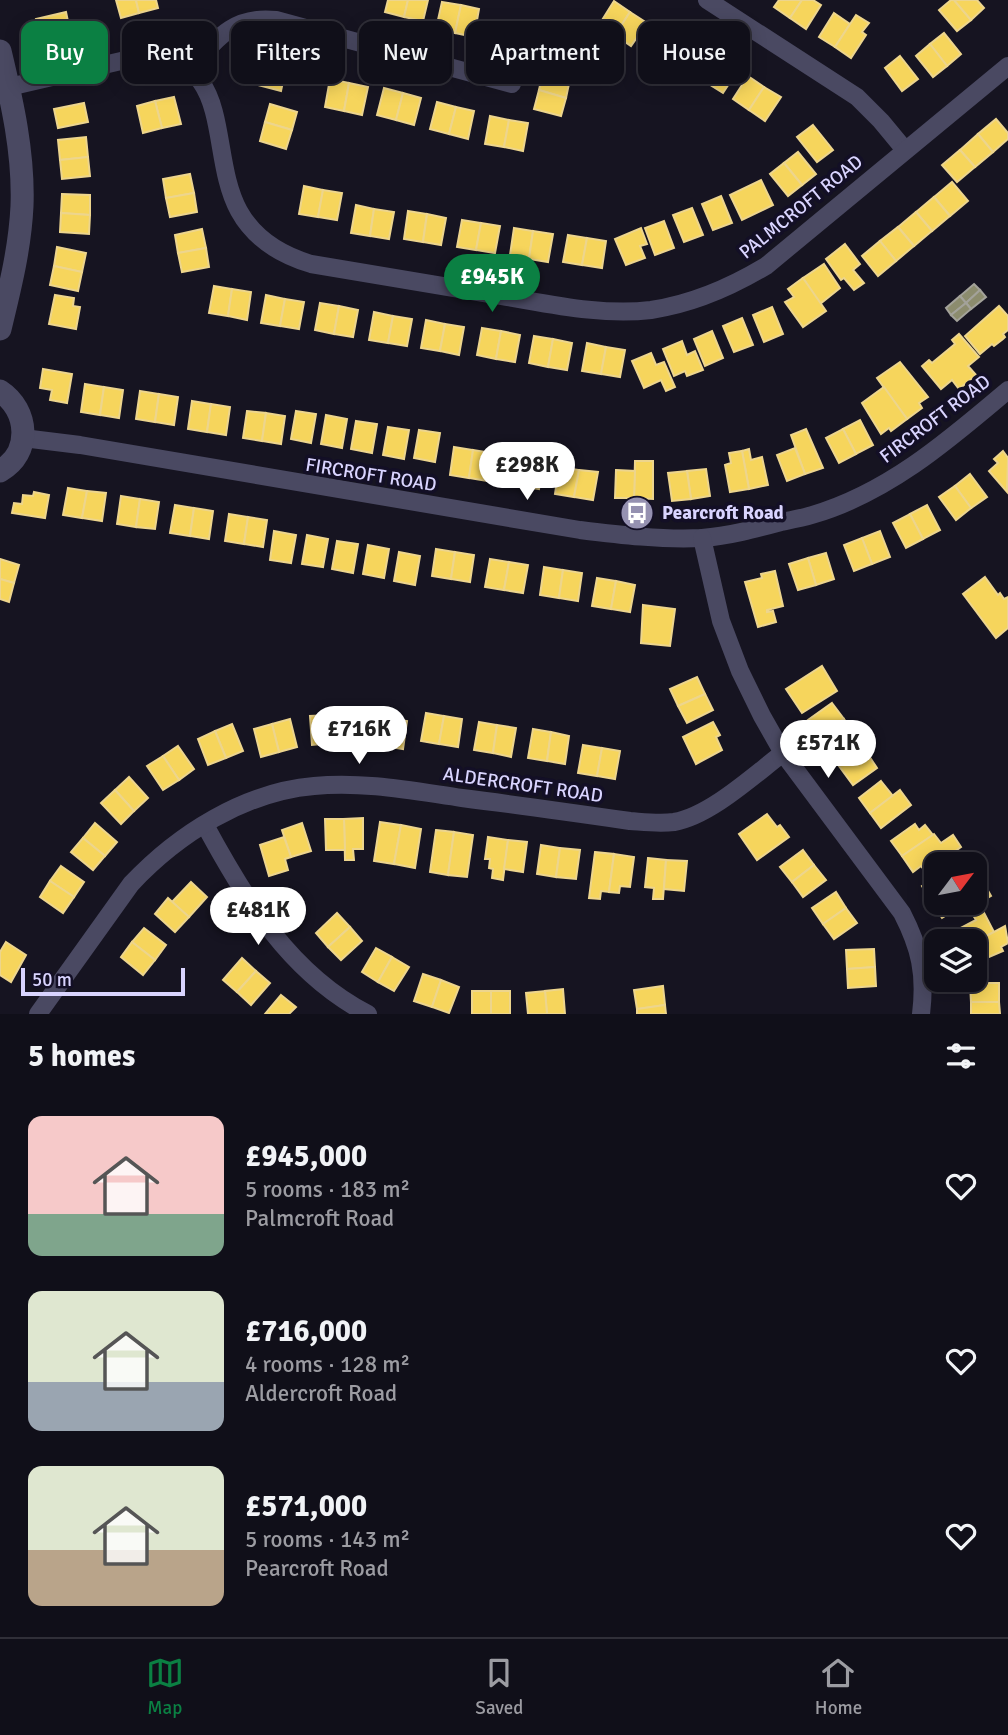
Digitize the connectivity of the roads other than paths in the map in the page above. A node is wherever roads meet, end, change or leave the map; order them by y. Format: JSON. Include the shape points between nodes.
{"nodes":[{"id":1,"x":707,"y":0,"type":"edge"},
{"id":2,"x":217,"y":42,"type":"edge"},
{"id":3,"x":0,"y":51,"type":"edge"},
{"id":4,"x":122,"y":61,"type":"edge"},
{"id":5,"x":1008,"y":66,"type":"edge"},
{"id":6,"x":466,"y":72,"type":"edge"},
{"id":7,"x":201,"y":84,"type":"edge"},
{"id":8,"x":9,"y":87,"type":"junction"},
{"id":9,"x":905,"y":150,"type":"junction"},
{"id":10,"x":0,"y":328,"type":"edge"},
{"id":11,"x":1008,"y":390,"type":"edge"},
{"id":12,"x":0,"y":391,"type":"edge"},
{"id":13,"x":23,"y":438,"type":"junction"},
{"id":14,"x":0,"y":471,"type":"edge"},
{"id":15,"x":702,"y":538,"type":"junction"},
{"id":16,"x":783,"y":753,"type":"junction"},
{"id":17,"x":205,"y":825,"type":"junction"},
{"id":18,"x":38,"y":1014,"type":"edge"},
{"id":19,"x":368,"y":1014,"type":"edge"},
{"id":20,"x":921,"y":1014,"type":"edge"}],
"edges":[{"from":1,"to":9,"type":"street","via":[[857,97]]},
{"from":2,"to":6,"type":"street","via":[[243,21],[276,20]]},
{"from":3,"to":8,"type":"street"},
{"from":4,"to":8,"type":"street"},
{"from":5,"to":9,"type":"street","name":"PALMCROFT ROAD"},
{"from":7,"to":9,"type":"street","name":"PALMCROFT ROAD","via":[[215,108],[239,211],[278,252],[311,264],[590,309],[664,307],[748,276],[780,256]]},
{"from":8,"to":10,"type":"street","via":[[22,206],[18,253]]},
{"from":11,"to":15,"type":"street","name":"FIRCROFT ROAD","via":[[913,466],[846,502],[813,515]]},
{"from":12,"to":13,"type":"street","via":[[19,412]]},
{"from":13,"to":14,"type":"street","via":[[13,461]]},
{"from":13,"to":15,"type":"street","name":"FIRCROFT ROAD","via":[[580,530]]},
{"from":15,"to":16,"type":"street","via":[[731,646]]},
{"from":16,"to":17,"type":"street","name":"ALDERCROFT ROAD","via":[[716,803],[673,822],[630,821],[334,785],[252,800]]},
{"from":16,"to":20,"type":"street","via":[[909,925],[922,964]]},
{"from":17,"to":18,"type":"street","name":"ALDERCROFT ROAD","via":[[167,850],[131,884]]},
{"from":17,"to":19,"type":"street","via":[[240,889],[281,945],[326,988]]}]}
